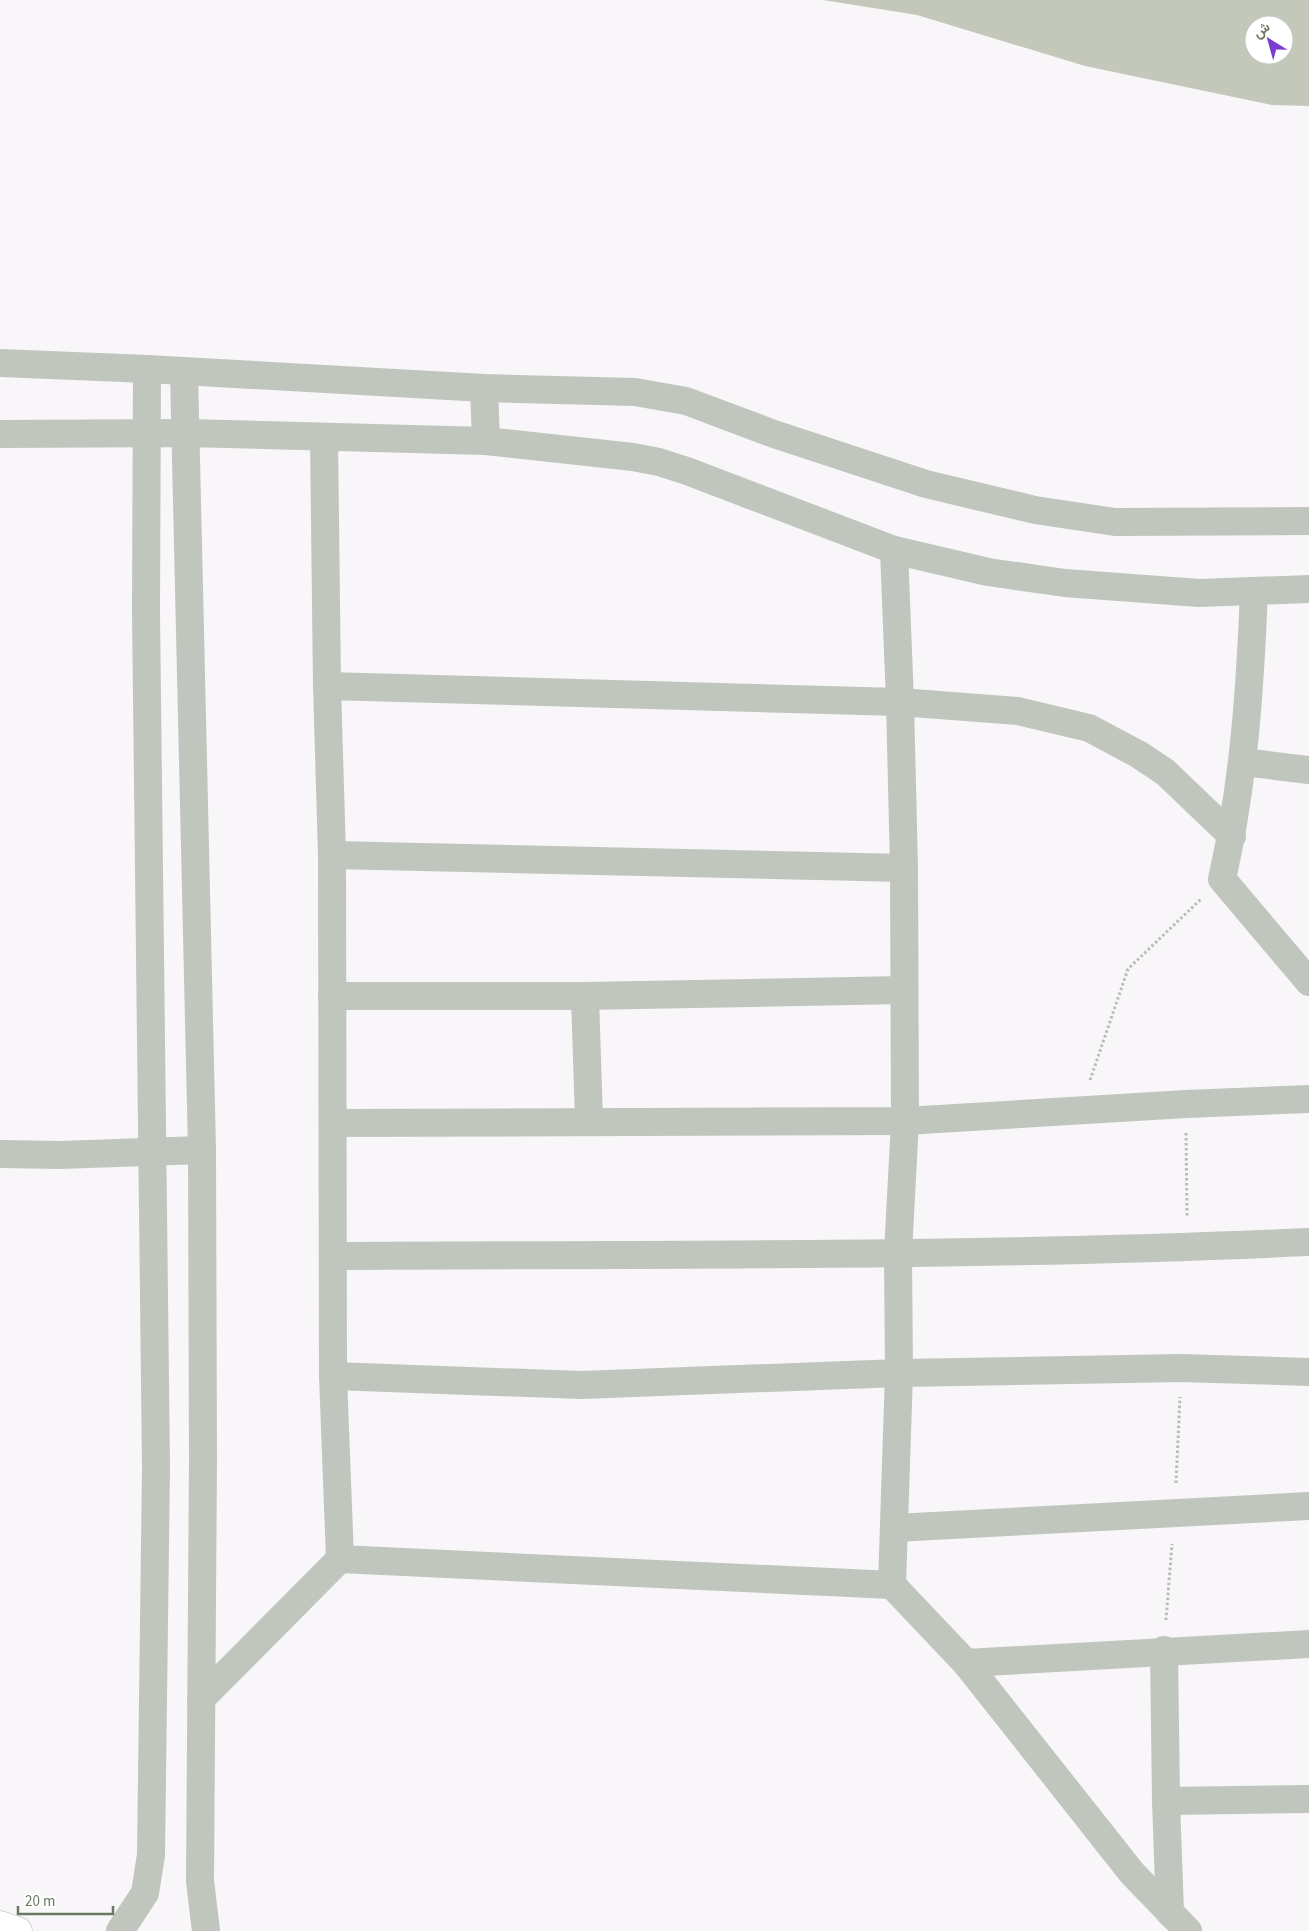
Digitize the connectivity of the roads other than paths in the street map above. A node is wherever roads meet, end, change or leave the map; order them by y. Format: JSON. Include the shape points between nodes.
{"nodes":[{"id":1,"x":0,"y":364,"type":"edge"},
{"id":2,"x":147,"y":369,"type":"junction"},
{"id":3,"x":184,"y":372,"type":"junction"},
{"id":4,"x":484,"y":388,"type":"junction"},
{"id":5,"x":186,"y":433,"type":"junction"},
{"id":6,"x":0,"y":434,"type":"edge"},
{"id":7,"x":146,"y":434,"type":"junction"},
{"id":8,"x":324,"y":437,"type":"junction"},
{"id":9,"x":486,"y":441,"type":"junction"},
{"id":10,"x":1309,"y":521,"type":"edge"},
{"id":11,"x":894,"y":550,"type":"junction"},
{"id":12,"x":1309,"y":589,"type":"edge"},
{"id":13,"x":1254,"y":591,"type":"junction"},
{"id":14,"x":327,"y":686,"type":"junction"},
{"id":15,"x":900,"y":702,"type":"junction"},
{"id":16,"x":1243,"y":762,"type":"junction"},
{"id":17,"x":1309,"y":770,"type":"edge"},
{"id":18,"x":1232,"y":836,"type":"junction"},
{"id":19,"x":332,"y":855,"type":"junction"},
{"id":20,"x":904,"y":868,"type":"junction"},
{"id":21,"x":1309,"y":982,"type":"edge"},
{"id":22,"x":904,"y":990,"type":"junction"},
{"id":23,"x":332,"y":996,"type":"junction"},
{"id":24,"x":586,"y":996,"type":"junction"},
{"id":25,"x":1309,"y":1099,"type":"edge"},
{"id":26,"x":589,"y":1121,"type":"junction"},
{"id":27,"x":905,"y":1121,"type":"junction"},
{"id":28,"x":333,"y":1123,"type":"junction"},
{"id":29,"x":202,"y":1150,"type":"junction"},
{"id":30,"x":152,"y":1153,"type":"junction"},
{"id":31,"x":0,"y":1154,"type":"edge"},
{"id":32,"x":1309,"y":1242,"type":"edge"},
{"id":33,"x":898,"y":1253,"type":"junction"},
{"id":34,"x":334,"y":1256,"type":"junction"},
{"id":35,"x":1309,"y":1372,"type":"edge"},
{"id":36,"x":899,"y":1374,"type":"junction"},
{"id":37,"x":333,"y":1376,"type":"junction"},
{"id":38,"x":1309,"y":1506,"type":"edge"},
{"id":39,"x":895,"y":1528,"type":"junction"},
{"id":40,"x":340,"y":1559,"type":"junction"},
{"id":41,"x":892,"y":1584,"type":"junction"},
{"id":42,"x":1309,"y":1644,"type":"edge"},
{"id":43,"x":1164,"y":1650,"type":"junction"},
{"id":44,"x":966,"y":1663,"type":"junction"},
{"id":45,"x":201,"y":1699,"type":"junction"},
{"id":46,"x":1309,"y":1799,"type":"edge"},
{"id":47,"x":1166,"y":1801,"type":"junction"},
{"id":48,"x":1179,"y":1922,"type":"edge"},
{"id":49,"x":0,"y":1925,"type":"edge"},
{"id":50,"x":18,"y":1931,"type":"edge"},
{"id":51,"x":120,"y":1931,"type":"edge"},
{"id":52,"x":206,"y":1931,"type":"edge"}],
"edges":[{"from":1,"to":2,"type":"street"},
{"from":2,"to":3,"type":"street"},
{"from":2,"to":7,"type":"street"},
{"from":3,"to":4,"type":"street"},
{"from":3,"to":5,"type":"street"},
{"from":4,"to":9,"type":"street"},
{"from":4,"to":10,"type":"street","via":[[635,392],[686,401],[926,484],[1035,510],[1115,522]]},
{"from":5,"to":7,"type":"street"},
{"from":5,"to":8,"type":"street"},
{"from":5,"to":29,"type":"street"},
{"from":6,"to":7,"type":"street"},
{"from":7,"to":30,"type":"street"},
{"from":8,"to":9,"type":"street"},
{"from":8,"to":14,"type":"street"},
{"from":9,"to":11,"type":"street","via":[[660,462]]},
{"from":11,"to":13,"type":"street","via":[[988,572],[1065,583],[1199,593]]},
{"from":11,"to":15,"type":"street"},
{"from":12,"to":13,"type":"street"},
{"from":13,"to":16,"type":"street"},
{"from":14,"to":15,"type":"street"},
{"from":14,"to":19,"type":"street"},
{"from":15,"to":18,"type":"street","via":[[1018,711],[1089,728],[1165,772]]},
{"from":15,"to":20,"type":"street"},
{"from":16,"to":17,"type":"street"},
{"from":16,"to":18,"type":"street"},
{"from":18,"to":21,"type":"street","via":[[1222,879]]},
{"from":19,"to":20,"type":"street"},
{"from":19,"to":23,"type":"street"},
{"from":20,"to":22,"type":"street"},
{"from":22,"to":24,"type":"street"},
{"from":22,"to":27,"type":"street"},
{"from":23,"to":24,"type":"street"},
{"from":23,"to":28,"type":"street"},
{"from":24,"to":26,"type":"street"},
{"from":25,"to":27,"type":"street"},
{"from":26,"to":27,"type":"street"},
{"from":26,"to":28,"type":"street"},
{"from":27,"to":33,"type":"street"},
{"from":28,"to":34,"type":"street"},
{"from":29,"to":30,"type":"street"},
{"from":29,"to":45,"type":"street"},
{"from":30,"to":31,"type":"street"},
{"from":30,"to":51,"type":"street","via":[[156,1467],[151,1855],[144,1894]]},
{"from":32,"to":33,"type":"street"},
{"from":33,"to":34,"type":"street"},
{"from":33,"to":36,"type":"street"},
{"from":34,"to":37,"type":"street"},
{"from":35,"to":36,"type":"street","via":[[1181,1368]]},
{"from":36,"to":37,"type":"street","via":[[582,1385]]},
{"from":36,"to":39,"type":"street"},
{"from":37,"to":40,"type":"street"},
{"from":38,"to":39,"type":"street"},
{"from":39,"to":41,"type":"street"},
{"from":40,"to":41,"type":"street"},
{"from":40,"to":45,"type":"street"},
{"from":41,"to":44,"type":"street"},
{"from":42,"to":43,"type":"street"},
{"from":43,"to":44,"type":"street"},
{"from":43,"to":47,"type":"street"},
{"from":44,"to":48,"type":"street","via":[[1132,1873]]},
{"from":45,"to":52,"type":"street","via":[[200,1881]]},
{"from":46,"to":47,"type":"street"},
{"from":47,"to":48,"type":"street"},
{"from":49,"to":50,"type":"main road"}]}
